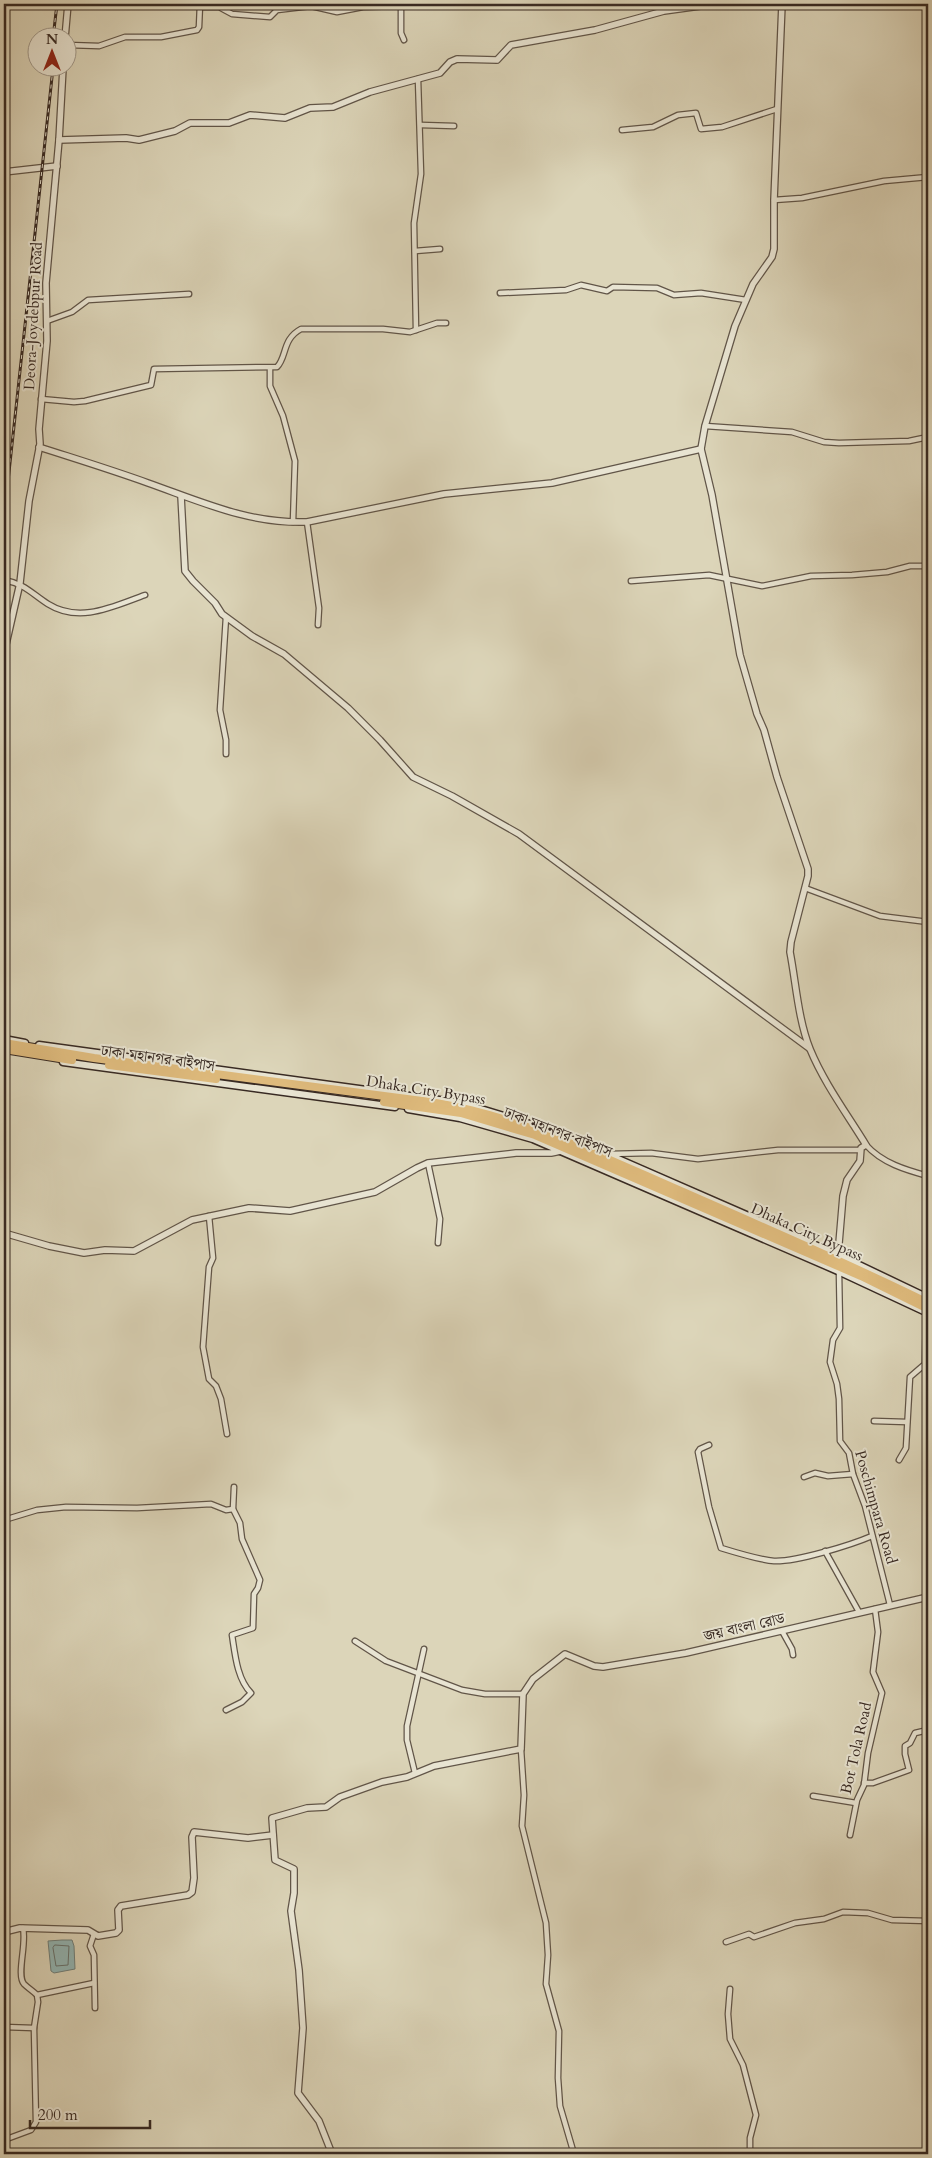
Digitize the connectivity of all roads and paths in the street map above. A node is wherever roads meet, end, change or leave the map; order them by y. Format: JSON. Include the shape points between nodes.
{"nodes":[{"id":1,"x":68,"y":4,"type":"edge"},
{"id":2,"x":715,"y":4,"type":"edge"},
{"id":3,"x":782,"y":4,"type":"edge"},
{"id":4,"x":401,"y":5,"type":"edge"},
{"id":5,"x":201,"y":6,"type":"edge"},
{"id":6,"x":66,"y":28,"type":"edge"},
{"id":7,"x":404,"y":40,"type":"dead end"},
{"id":8,"x":78,"y":45,"type":"edge"},
{"id":9,"x":62,"y":78,"type":"edge"},
{"id":10,"x":418,"y":79,"type":"junction"},
{"id":11,"x":777,"y":109,"type":"junction"},
{"id":12,"x":421,"y":125,"type":"junction"},
{"id":13,"x":454,"y":126,"type":"dead end"},
{"id":14,"x":622,"y":130,"type":"dead end"},
{"id":15,"x":59,"y":140,"type":"junction"},
{"id":16,"x":57,"y":166,"type":"junction"},
{"id":17,"x":4,"y":172,"type":"edge"},
{"id":18,"x":928,"y":177,"type":"edge"},
{"id":19,"x":774,"y":200,"type":"junction"},
{"id":20,"x":440,"y":249,"type":"dead end"},
{"id":21,"x":415,"y":251,"type":"junction"},
{"id":22,"x":500,"y":293,"type":"dead end"},
{"id":23,"x":189,"y":294,"type":"dead end"},
{"id":24,"x":746,"y":300,"type":"junction"},
{"id":25,"x":47,"y":320,"type":"junction"},
{"id":26,"x":446,"y":323,"type":"dead end"},
{"id":27,"x":416,"y":330,"type":"junction"},
{"id":28,"x":270,"y":368,"type":"junction"},
{"id":29,"x":41,"y":399,"type":"junction"},
{"id":30,"x":705,"y":426,"type":"junction"},
{"id":31,"x":928,"y":437,"type":"edge"},
{"id":32,"x":39,"y":447,"type":"junction"},
{"id":33,"x":701,"y":449,"type":"junction"},
{"id":34,"x":182,"y":496,"type":"junction"},
{"id":35,"x":293,"y":522,"type":"junction"},
{"id":36,"x":307,"y":522,"type":"junction"},
{"id":37,"x":928,"y":566,"type":"edge"},
{"id":38,"x":4,"y":580,"type":"edge"},
{"id":39,"x":727,"y":580,"type":"junction"},
{"id":40,"x":630,"y":581,"type":"dead end"},
{"id":41,"x":20,"y":583,"type":"junction"},
{"id":42,"x":145,"y":595,"type":"dead end"},
{"id":43,"x":226,"y":617,"type":"junction"},
{"id":44,"x":318,"y":625,"type":"dead end"},
{"id":45,"x":4,"y":653,"type":"edge"},
{"id":46,"x":226,"y":754,"type":"dead end"},
{"id":47,"x":805,"y":888,"type":"junction"},
{"id":48,"x":928,"y":922,"type":"edge"},
{"id":49,"x":4,"y":1041,"type":"edge"},
{"id":50,"x":809,"y":1048,"type":"junction"},
{"id":51,"x":4,"y":1050,"type":"edge"},
{"id":52,"x":866,"y":1145,"type":"junction"},
{"id":53,"x":860,"y":1150,"type":"junction"},
{"id":54,"x":561,"y":1151,"type":"junction"},
{"id":55,"x":606,"y":1154,"type":"junction"},
{"id":56,"x":428,"y":1163,"type":"junction"},
{"id":57,"x":928,"y":1176,"type":"edge"},
{"id":58,"x":209,"y":1216,"type":"junction"},
{"id":59,"x":4,"y":1233,"type":"edge"},
{"id":60,"x":438,"y":1243,"type":"dead end"},
{"id":61,"x":838,"y":1255,"type":"junction"},
{"id":62,"x":838,"y":1271,"type":"junction"},
{"id":63,"x":928,"y":1298,"type":"edge"},
{"id":64,"x":928,"y":1303,"type":"edge"},
{"id":65,"x":927,"y":1311,"type":"edge"},
{"id":66,"x":874,"y":1421,"type":"dead end"},
{"id":67,"x":907,"y":1422,"type":"junction"},
{"id":68,"x":227,"y":1434,"type":"dead end"},
{"id":69,"x":709,"y":1445,"type":"dead end"},
{"id":70,"x":899,"y":1460,"type":"dead end"},
{"id":71,"x":853,"y":1474,"type":"junction"},
{"id":72,"x":804,"y":1477,"type":"dead end"},
{"id":73,"x":234,"y":1487,"type":"dead end"},
{"id":74,"x":233,"y":1509,"type":"junction"},
{"id":75,"x":4,"y":1520,"type":"edge"},
{"id":76,"x":872,"y":1536,"type":"junction"},
{"id":77,"x":825,"y":1551,"type":"junction"},
{"id":78,"x":928,"y":1597,"type":"edge"},
{"id":79,"x":890,"y":1605,"type":"junction"},
{"id":80,"x":875,"y":1609,"type":"junction"},
{"id":81,"x":858,"y":1612,"type":"junction"},
{"id":82,"x":782,"y":1631,"type":"junction"},
{"id":83,"x":355,"y":1641,"type":"dead end"},
{"id":84,"x":424,"y":1649,"type":"dead end"},
{"id":85,"x":792,"y":1655,"type":"dead end"},
{"id":86,"x":420,"y":1673,"type":"junction"},
{"id":87,"x":523,"y":1694,"type":"junction"},
{"id":88,"x":226,"y":1710,"type":"dead end"},
{"id":89,"x":928,"y":1730,"type":"edge"},
{"id":90,"x":521,"y":1748,"type":"junction"},
{"id":91,"x":415,"y":1774,"type":"junction"},
{"id":92,"x":864,"y":1783,"type":"junction"},
{"id":93,"x":813,"y":1796,"type":"dead end"},
{"id":94,"x":856,"y":1804,"type":"junction"},
{"id":95,"x":850,"y":1834,"type":"dead end"},
{"id":96,"x":273,"y":1836,"type":"junction"},
{"id":97,"x":928,"y":1921,"type":"edge"},
{"id":98,"x":23,"y":1928,"type":"junction"},
{"id":99,"x":4,"y":1932,"type":"edge"},
{"id":100,"x":94,"y":1934,"type":"junction"},
{"id":101,"x":726,"y":1942,"type":"dead end"},
{"id":102,"x":94,"y":1983,"type":"junction"},
{"id":103,"x":730,"y":1989,"type":"dead end"},
{"id":104,"x":37,"y":1994,"type":"junction"},
{"id":105,"x":95,"y":2008,"type":"dead end"},
{"id":106,"x":4,"y":2027,"type":"edge"},
{"id":107,"x":34,"y":2028,"type":"junction"},
{"id":108,"x":4,"y":2140,"type":"edge"},
{"id":109,"x":332,"y":2154,"type":"edge"},
{"id":110,"x":574,"y":2154,"type":"edge"},
{"id":111,"x":750,"y":2154,"type":"edge"}],
"edges":[{"from":1,"to":6,"type":"street"},
{"from":2,"to":10,"type":"street","via":[[664,11],[595,30],[511,45],[496,60],[457,59],[441,72]]},
{"from":3,"to":11,"type":"street"},
{"from":4,"to":5,"type":"street","via":[[336,12],[309,6],[276,10],[270,17],[232,14],[219,7]]},
{"from":4,"to":7,"type":"street"},
{"from":5,"to":8,"type":"street","via":[[197,30],[161,37],[125,37],[99,46]]},
{"from":9,"to":15,"type":"street","name":"Deora-Joydebpur Road"},
{"from":10,"to":12,"type":"street"},
{"from":10,"to":15,"type":"street","via":[[332,107],[310,108],[285,118],[250,115],[229,123],[190,123],[139,140]]},
{"from":11,"to":14,"type":"street","via":[[722,127],[702,129],[696,114],[678,115],[653,127]]},
{"from":11,"to":19,"type":"street"},
{"from":12,"to":13,"type":"street"},
{"from":12,"to":21,"type":"street"},
{"from":15,"to":16,"type":"street","name":"Deora-Joydebpur Road"},
{"from":16,"to":17,"type":"street"},
{"from":16,"to":25,"type":"street","name":"Deora-Joydebpur Road","via":[[46,283]]},
{"from":18,"to":19,"type":"street","via":[[884,180],[802,198]]},
{"from":19,"to":24,"type":"street","via":[[772,257]]},
{"from":20,"to":21,"type":"street"},
{"from":21,"to":27,"type":"street"},
{"from":22,"to":24,"type":"street","via":[[566,290],[581,285],[607,291],[613,287],[657,288],[674,294],[701,293]]},
{"from":23,"to":25,"type":"street","via":[[88,300],[72,312]]},
{"from":24,"to":30,"type":"street"},
{"from":25,"to":29,"type":"street","name":"Deora-Joydebpur Road"},
{"from":26,"to":27,"type":"street"},
{"from":27,"to":28,"type":"street","via":[[300,329],[285,346],[279,366]]},
{"from":28,"to":29,"type":"street","via":[[154,369],[151,385],[85,401]]},
{"from":28,"to":35,"type":"street","via":[[270,386],[283,416],[295,461]]},
{"from":29,"to":32,"type":"street","name":"Deora-Joydebpur Road"},
{"from":30,"to":31,"type":"street","via":[[792,432],[839,443],[908,442]]},
{"from":30,"to":33,"type":"street"},
{"from":32,"to":34,"type":"street"},
{"from":32,"to":41,"type":"street","name":"Deora-Joydebpur Road"},
{"from":33,"to":36,"type":"street","via":[[552,483],[444,494]]},
{"from":33,"to":39,"type":"street"},
{"from":34,"to":35,"type":"street","via":[[258,519]]},
{"from":34,"to":43,"type":"street","via":[[186,571]]},
{"from":35,"to":36,"type":"street"},
{"from":36,"to":44,"type":"street","via":[[319,608]]},
{"from":37,"to":39,"type":"street","via":[[811,576],[762,586]]},
{"from":38,"to":41,"type":"street"},
{"from":39,"to":40,"type":"street","via":[[698,575]]},
{"from":39,"to":47,"type":"street","via":[[740,655],[808,869]]},
{"from":41,"to":42,"type":"street","via":[[49,604],[70,612],[108,610]]},
{"from":41,"to":45,"type":"street","name":"Deora-Joydebpur Road"},
{"from":43,"to":46,"type":"street","via":[[220,710]]},
{"from":43,"to":50,"type":"street","via":[[284,654],[348,708],[413,777],[519,834]]},
{"from":47,"to":48,"type":"street","via":[[880,916]]},
{"from":47,"to":50,"type":"street","via":[[790,952]]},
{"from":49,"to":55,"type":"main road","via":[[461,1102],[540,1127]]},
{"from":49,"to":64,"type":"highway","name":"Dhaka City Bypass","via":[[94,1058],[430,1102],[503,1118],[577,1145],[844,1262]]},
{"from":50,"to":52,"type":"street"},
{"from":51,"to":54,"type":"main road","via":[[107,1069],[460,1118],[533,1139]]},
{"from":51,"to":65,"type":"highway","name":"ঢাকা মহানগর বাইপাস","via":[[418,1106],[504,1124],[861,1276]]},
{"from":52,"to":53,"type":"street"},
{"from":52,"to":57,"type":"street","via":[[874,1154],[903,1169]]},
{"from":53,"to":55,"type":"street","via":[[778,1150],[698,1159],[652,1153]]},
{"from":53,"to":61,"type":"street","via":[[860,1161],[847,1180],[843,1196]]},
{"from":54,"to":56,"type":"street"},
{"from":54,"to":62,"type":"main road"},
{"from":55,"to":61,"type":"main road"},
{"from":56,"to":58,"type":"street","via":[[375,1192],[290,1211],[248,1208]]},
{"from":56,"to":60,"type":"street","via":[[440,1219]]},
{"from":58,"to":59,"type":"street","via":[[183,1224],[138,1250],[130,1251],[84,1253]]},
{"from":58,"to":68,"type":"street","via":[[213,1258],[209,1267],[203,1347],[209,1379],[221,1399]]},
{"from":61,"to":63,"type":"main road"},
{"from":62,"to":65,"type":"main road"},
{"from":62,"to":71,"type":"street","name":"Poschimpara Road","via":[[840,1328],[833,1340],[830,1362],[838,1392],[840,1441],[849,1453]]},
{"from":65,"to":67,"type":"street","via":[[925,1364],[910,1377]]},
{"from":66,"to":67,"type":"street"},
{"from":67,"to":70,"type":"street","via":[[906,1448]]},
{"from":69,"to":77,"type":"street","via":[[698,1452],[720,1548],[773,1561]]},
{"from":71,"to":72,"type":"street","via":[[828,1476],[815,1473]]},
{"from":71,"to":76,"type":"street","name":"Poschimpara Road"},
{"from":73,"to":74,"type":"street"},
{"from":74,"to":75,"type":"street","via":[[226,1510],[211,1504],[66,1507],[37,1510]]},
{"from":74,"to":88,"type":"street","via":[[260,1580],[254,1594],[253,1628],[232,1635],[239,1670],[245,1688],[251,1693]]},
{"from":76,"to":77,"type":"street"},
{"from":76,"to":79,"type":"street","name":"Poschimpara Road"},
{"from":77,"to":81,"type":"street"},
{"from":78,"to":79,"type":"street","name":"জয় বাংলা রোড"},
{"from":79,"to":80,"type":"street","name":"জয় বাংলা রোড"},
{"from":80,"to":81,"type":"street","name":"জয় বাংলা রোড"},
{"from":80,"to":92,"type":"street","name":"Bot Tola Road","via":[[878,1632],[873,1672],[882,1693]]},
{"from":81,"to":82,"type":"street","name":"জয় বাংলা রোড"},
{"from":82,"to":85,"type":"street"},
{"from":82,"to":87,"type":"street","name":"জয় বাংলা রোড","via":[[603,1667],[566,1654],[533,1679]]},
{"from":83,"to":86,"type":"street","via":[[386,1661]]},
{"from":84,"to":86,"type":"street"},
{"from":86,"to":87,"type":"street","via":[[462,1690]]},
{"from":86,"to":91,"type":"street","via":[[407,1726]]},
{"from":87,"to":90,"type":"street"},
{"from":89,"to":92,"type":"street","via":[[915,1733],[905,1746],[909,1770]]},
{"from":90,"to":91,"type":"street","via":[[434,1766]]},
{"from":90,"to":110,"type":"street","via":[[522,1826],[546,1923],[546,1984],[559,2031],[560,2106]]},
{"from":91,"to":96,"type":"street","via":[[340,1797],[326,1807],[307,1808],[273,1817]]},
{"from":92,"to":94,"type":"street","name":"Bot Tola Road"},
{"from":93,"to":94,"type":"street"},
{"from":94,"to":95,"type":"street","name":"Bot Tola Road"},
{"from":96,"to":100,"type":"street","via":[[248,1838],[194,1832],[194,1878],[190,1894],[124,1905],[118,1910],[118,1932]]},
{"from":96,"to":109,"type":"street","via":[[276,1862],[294,1869],[290,1911],[299,1970],[302,2028],[298,2093],[322,2127]]},
{"from":97,"to":101,"type":"street","via":[[892,1920],[868,1913],[843,1912]]},
{"from":98,"to":99,"type":"street"},
{"from":98,"to":100,"type":"street","via":[[88,1930]]},
{"from":98,"to":104,"type":"street","via":[[25,1944],[21,1977],[24,1984]]},
{"from":100,"to":102,"type":"street","via":[[90,1946],[94,1955]]},
{"from":102,"to":104,"type":"street"},
{"from":102,"to":105,"type":"street"},
{"from":103,"to":111,"type":"street","via":[[730,2040],[744,2066],[756,2115]]},
{"from":104,"to":107,"type":"street"},
{"from":106,"to":107,"type":"street"},
{"from":107,"to":108,"type":"street","via":[[35,2126]]}]}
